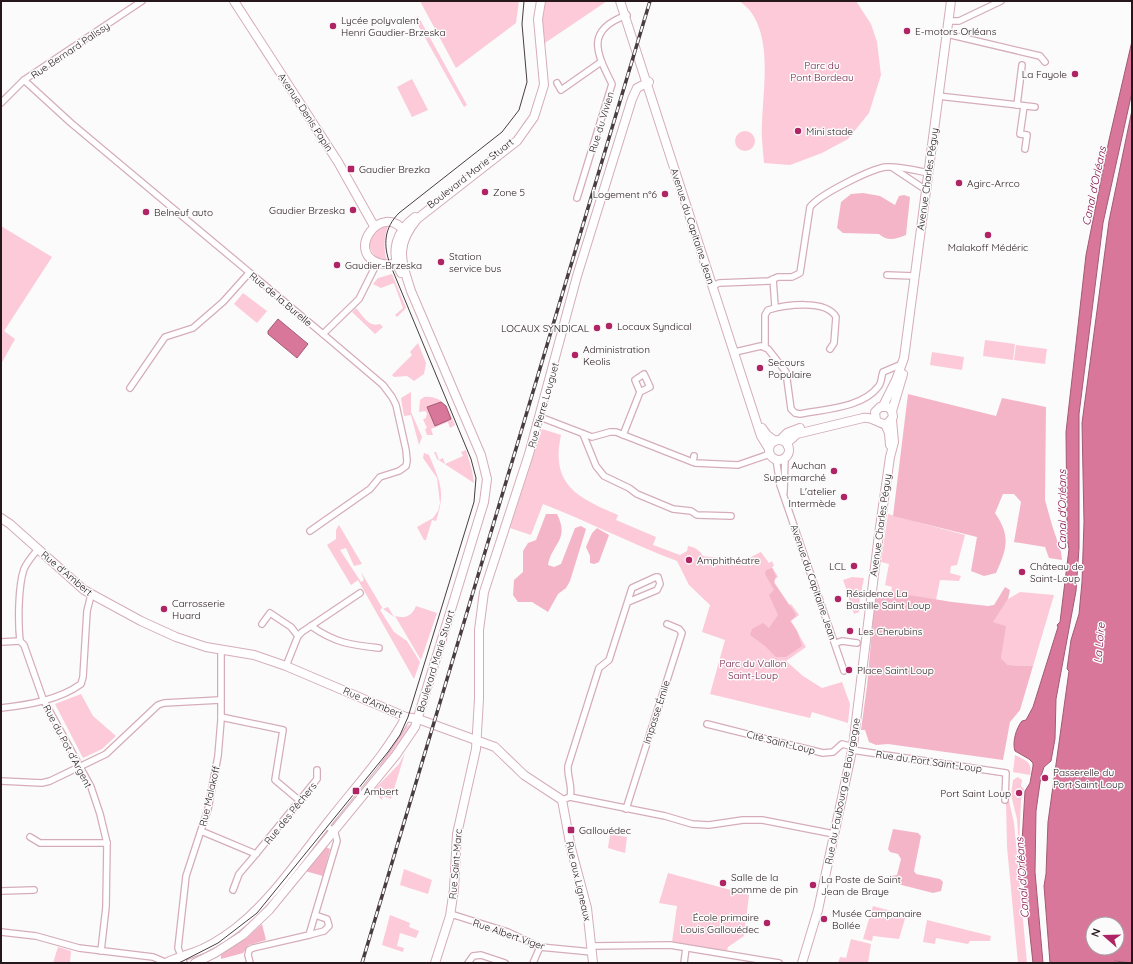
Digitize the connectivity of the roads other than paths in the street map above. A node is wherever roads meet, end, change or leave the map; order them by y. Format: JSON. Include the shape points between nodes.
{"nodes":[{"id":1,"x":142,"y":1,"type":"edge"},
{"id":2,"x":234,"y":1,"type":"edge"},
{"id":3,"x":538,"y":1,"type":"edge"},
{"id":4,"x":541,"y":1,"type":"edge"},
{"id":5,"x":622,"y":1,"type":"edge"},
{"id":6,"x":951,"y":1,"type":"edge"},
{"id":7,"x":1001,"y":1,"type":"edge"},
{"id":8,"x":627,"y":15,"type":"junction"},
{"id":9,"x":949,"y":21,"type":"junction"},
{"id":10,"x":947,"y":34,"type":"junction"},
{"id":11,"x":601,"y":62,"type":"junction"},
{"id":12,"x":1045,"y":62,"type":"dead end"},
{"id":13,"x":1022,"y":65,"type":"dead end"},
{"id":14,"x":24,"y":80,"type":"junction"},
{"id":15,"x":648,"y":82,"type":"junction"},
{"id":16,"x":557,"y":83,"type":"dead end"},
{"id":17,"x":938,"y":96,"type":"junction"},
{"id":18,"x":1,"y":103,"type":"edge"},
{"id":19,"x":1017,"y":105,"type":"junction"},
{"id":20,"x":1024,"y":106,"type":"junction"},
{"id":21,"x":1035,"y":107,"type":"dead end"},
{"id":22,"x":1025,"y":149,"type":"dead end"},
{"id":23,"x":893,"y":168,"type":"junction"},
{"id":24,"x":928,"y":173,"type":"junction"},
{"id":25,"x":926,"y":190,"type":"junction"},
{"id":26,"x":578,"y":198,"type":"dead end"},
{"id":27,"x":374,"y":226,"type":"junction"},
{"id":28,"x":404,"y":232,"type":"junction"},
{"id":29,"x":377,"y":262,"type":"junction"},
{"id":30,"x":399,"y":262,"type":"junction"},
{"id":31,"x":250,"y":273,"type":"junction"},
{"id":32,"x":887,"y":275,"type":"dead end"},
{"id":33,"x":914,"y":276,"type":"junction"},
{"id":34,"x":773,"y":279,"type":"junction"},
{"id":35,"x":715,"y":286,"type":"junction"},
{"id":36,"x":775,"y":306,"type":"junction"},
{"id":37,"x":323,"y":334,"type":"junction"},
{"id":38,"x":764,"y":346,"type":"junction"},
{"id":39,"x":830,"y":349,"type":"dead end"},
{"id":40,"x":737,"y":351,"type":"junction"},
{"id":41,"x":903,"y":361,"type":"junction"},
{"id":42,"x":130,"y":388,"type":"dead end"},
{"id":43,"x":640,"y":392,"type":"dead end"},
{"id":44,"x":880,"y":408,"type":"junction"},
{"id":45,"x":892,"y":411,"type":"junction"},
{"id":46,"x":540,"y":417,"type":"junction"},
{"id":47,"x":876,"y":420,"type":"junction"},
{"id":48,"x":888,"y":422,"type":"junction"},
{"id":49,"x":583,"y":434,"type":"junction"},
{"id":50,"x":623,"y":435,"type":"junction"},
{"id":51,"x":777,"y":441,"type":"junction"},
{"id":52,"x":788,"y":446,"type":"junction"},
{"id":53,"x":772,"y":454,"type":"junction"},
{"id":54,"x":785,"y":457,"type":"junction"},
{"id":55,"x":784,"y":494,"type":"junction"},
{"id":56,"x":731,"y":516,"type":"dead end"},
{"id":57,"x":1,"y":518,"type":"edge"},
{"id":58,"x":310,"y":531,"type":"dead end"},
{"id":59,"x":38,"y":549,"type":"junction"},
{"id":60,"x":360,"y":593,"type":"dead end"},
{"id":61,"x":91,"y":595,"type":"junction"},
{"id":62,"x":628,"y":602,"type":"junction"},
{"id":63,"x":262,"y":624,"type":"dead end"},
{"id":64,"x":667,"y":624,"type":"dead end"},
{"id":65,"x":311,"y":626,"type":"junction"},
{"id":66,"x":298,"y":636,"type":"junction"},
{"id":67,"x":20,"y":641,"type":"junction"},
{"id":68,"x":1,"y":642,"type":"edge"},
{"id":69,"x":836,"y":643,"type":"junction"},
{"id":70,"x":857,"y":643,"type":"dead end"},
{"id":71,"x":379,"y":648,"type":"dead end"},
{"id":72,"x":221,"y":650,"type":"junction"},
{"id":73,"x":286,"y":666,"type":"junction"},
{"id":74,"x":844,"y":671,"type":"dead end"},
{"id":75,"x":861,"y":689,"type":"joint"},
{"id":76,"x":43,"y":699,"type":"junction"},
{"id":77,"x":220,"y":700,"type":"junction"},
{"id":78,"x":1,"y":708,"type":"edge"},
{"id":79,"x":221,"y":717,"type":"junction"},
{"id":80,"x":406,"y":717,"type":"junction"},
{"id":81,"x":418,"y":719,"type":"junction"},
{"id":82,"x":707,"y":724,"type":"dead end"},
{"id":83,"x":476,"y":740,"type":"junction"},
{"id":84,"x":852,"y":748,"type":"junction"},
{"id":85,"x":80,"y":766,"type":"junction"},
{"id":86,"x":317,"y":770,"type":"dead end"},
{"id":87,"x":1,"y":781,"type":"edge"},
{"id":88,"x":566,"y":799,"type":"junction"},
{"id":89,"x":1005,"y":800,"type":"dead end"},
{"id":90,"x":300,"y":801,"type":"junction"},
{"id":91,"x":626,"y":809,"type":"junction"},
{"id":92,"x":326,"y":825,"type":"junction"},
{"id":93,"x":201,"y":831,"type":"junction"},
{"id":94,"x":334,"y":832,"type":"junction"},
{"id":95,"x":834,"y":834,"type":"junction"},
{"id":96,"x":30,"y":837,"type":"dead end"},
{"id":97,"x":107,"y":843,"type":"junction"},
{"id":98,"x":256,"y":854,"type":"junction"},
{"id":99,"x":34,"y":890,"type":"dead end"},
{"id":100,"x":233,"y":890,"type":"dead end"},
{"id":101,"x":1,"y":891,"type":"edge"},
{"id":102,"x":315,"y":915,"type":"junction"},
{"id":103,"x":450,"y":916,"type":"junction"},
{"id":104,"x":1,"y":932,"type":"edge"},
{"id":105,"x":309,"y":935,"type":"junction"},
{"id":106,"x":540,"y":947,"type":"junction"},
{"id":107,"x":686,"y":948,"type":"junction"},
{"id":108,"x":592,"y":949,"type":"junction"},
{"id":109,"x":101,"y":951,"type":"junction"},
{"id":110,"x":145,"y":956,"type":"junction"},
{"id":111,"x":183,"y":960,"type":"edge"},
{"id":112,"x":802,"y":962,"type":"edge"},
{"id":113,"x":155,"y":963,"type":"edge"},
{"id":114,"x":166,"y":963,"type":"edge"},
{"id":115,"x":195,"y":963,"type":"edge"},
{"id":116,"x":250,"y":963,"type":"edge"},
{"id":117,"x":434,"y":963,"type":"edge"},
{"id":118,"x":468,"y":963,"type":"edge"},
{"id":119,"x":505,"y":963,"type":"edge"},
{"id":120,"x":533,"y":963,"type":"edge"},
{"id":121,"x":593,"y":963,"type":"edge"},
{"id":122,"x":684,"y":963,"type":"edge"},
{"id":123,"x":779,"y":963,"type":"edge"}],
"edges":[{"from":1,"to":14,"type":"street","name":"Rue Bernard Palissy"},
{"from":2,"to":27,"type":"main road","name":"Avenue Denis Papin","via":[[338,162]]},
{"from":3,"to":28,"type":"main road","name":"Boulevard Marie Stuart","via":[[535,17],[541,79],[536,105],[528,122],[508,144],[411,220]]},
{"from":4,"to":28,"type":"main road","via":[[538,19],[544,85],[534,118],[517,141]]},
{"from":5,"to":8,"type":"main road","name":"Avenue du Capitaine Jean"},
{"from":6,"to":9,"type":"main road","name":"Avenue Charles Péguy"},
{"from":7,"to":9,"type":"street","via":[[959,20]]},
{"from":8,"to":11,"type":"street","name":"Rue du Vivien","via":[[612,22],[602,31],[597,41]]},
{"from":8,"to":15,"type":"main road","name":"Avenue du Capitaine Jean"},
{"from":9,"to":10,"type":"main road","name":"Avenue Charles Péguy"},
{"from":10,"to":12,"type":"street","via":[[1040,56]]},
{"from":10,"to":17,"type":"main road","name":"Avenue Charles Péguy"},
{"from":11,"to":16,"type":"street","via":[[561,90]]},
{"from":11,"to":26,"type":"street","name":"Rue du Vivien","via":[[612,84]]},
{"from":13,"to":19,"type":"street"},
{"from":14,"to":18,"type":"street","name":"Rue Bernard Palissy"},
{"from":14,"to":31,"type":"street","name":"Rue de la Burelle","via":[[71,123]]},
{"from":15,"to":35,"type":"main road","name":"Avenue du Capitaine Jean"},
{"from":15,"to":46,"type":"main road","name":"Rue Pierre Louguet","via":[[637,88],[632,99],[577,276]]},
{"from":17,"to":19,"type":"street"},
{"from":17,"to":24,"type":"main road","name":"Avenue Charles Péguy"},
{"from":19,"to":20,"type":"street"},
{"from":20,"to":21,"type":"street"},
{"from":20,"to":22,"type":"street","via":[[1020,134],[1027,135]]},
{"from":23,"to":24,"type":"street"},
{"from":23,"to":25,"type":"street"},
{"from":23,"to":34,"type":"street","via":[[865,174],[813,204],[809,212],[800,273]]},
{"from":24,"to":25,"type":"main road","name":"Avenue Charles Péguy"},
{"from":25,"to":33,"type":"main road","name":"Avenue Charles Péguy"},
{"from":27,"to":28,"type":"main road","via":[[387,222]]},
{"from":27,"to":29,"type":"main road","via":[[365,242],[369,255]]},
{"from":28,"to":30,"type":"main road","name":"Boulevard Marie Stuart"},
{"from":29,"to":30,"type":"main road"},
{"from":29,"to":37,"type":"street","via":[[359,299]]},
{"from":30,"to":81,"type":"main road","name":"Boulevard Marie Stuart","via":[[481,455],[487,479],[484,502]]},
{"from":31,"to":37,"type":"street","name":"Rue de la Burelle"},
{"from":31,"to":42,"type":"street","via":[[223,302],[193,328],[164,337]]},
{"from":32,"to":33,"type":"street"},
{"from":33,"to":41,"type":"main road","name":"Avenue Charles Péguy"},
{"from":34,"to":35,"type":"street","via":[[719,283]]},
{"from":34,"to":36,"type":"street"},
{"from":35,"to":40,"type":"main road","name":"Avenue du Capitaine Jean"},
{"from":36,"to":38,"type":"street","via":[[766,312]]},
{"from":36,"to":39,"type":"street","via":[[821,306],[830,310],[837,322],[834,343]]},
{"from":37,"to":58,"type":"street","name":"Rue de la Burelle","via":[[390,393],[396,405],[407,460],[402,470],[380,477],[370,489]]},
{"from":38,"to":40,"type":"street"},
{"from":38,"to":41,"type":"street","via":[[786,372],[790,408],[800,414],[857,402],[877,389],[883,372]]},
{"from":40,"to":51,"type":"main road","name":"Avenue du Capitaine Jean","via":[[763,430]]},
{"from":40,"to":53,"type":"main road","name":"Avenue du Capitaine Jean","via":[[762,436]]},
{"from":41,"to":44,"type":"main road","name":"Avenue Charles Péguy","via":[[891,392]]},
{"from":41,"to":45,"type":"main road","name":"Avenue Charles Péguy","via":[[904,371]]},
{"from":43,"to":50,"type":"street"},
{"from":44,"to":45,"type":"main road","via":[[888,407]]},
{"from":44,"to":47,"type":"main road","via":[[875,415]]},
{"from":44,"to":51,"type":"main road","via":[[854,417],[794,430]]},
{"from":45,"to":48,"type":"main road"},
{"from":46,"to":49,"type":"street"},
{"from":46,"to":83,"type":"main road","name":"Rue Pierre Louguet","via":[[484,592],[479,630]]},
{"from":47,"to":48,"type":"main road"},
{"from":47,"to":52,"type":"main road","via":[[867,417],[803,432],[794,436],[788,442]]},
{"from":48,"to":75,"type":"main road","name":"Avenue Charles Péguy","via":[[894,442],[871,595]]},
{"from":49,"to":50,"type":"street","via":[[595,437],[612,431]]},
{"from":49,"to":56,"type":"street","via":[[596,466],[604,476],[637,494],[673,509],[692,511],[697,515]]},
{"from":50,"to":53,"type":"street","via":[[706,464],[743,464]]},
{"from":51,"to":52,"type":"main road","name":"Avenue du Capitaine Jean"},
{"from":51,"to":53,"type":"main road"},
{"from":52,"to":54,"type":"main road"},
{"from":53,"to":54,"type":"main road"},
{"from":53,"to":55,"type":"street","name":"Avenue du Capitaine Jean"},
{"from":54,"to":55,"type":"street"},
{"from":55,"to":69,"type":"street","name":"Avenue du Capitaine Jean"},
{"from":57,"to":59,"type":"main road","name":"Rue d'Ambert"},
{"from":59,"to":61,"type":"main road","name":"Rue d'Ambert"},
{"from":59,"to":67,"type":"street","name":"Rue du Pot d'Argent","via":[[26,564],[23,574],[18,626]]},
{"from":60,"to":65,"type":"street"},
{"from":61,"to":72,"type":"main road","name":"Rue d'Ambert","via":[[176,637]]},
{"from":61,"to":76,"type":"street","via":[[87,611],[82,682],[52,698]]},
{"from":62,"to":62,"type":"street","via":[[632,588],[658,577],[660,584],[657,590]]},
{"from":62,"to":88,"type":"street","via":[[610,660],[599,668],[568,766],[571,787]]},
{"from":63,"to":66,"type":"street","via":[[270,613],[291,627]]},
{"from":64,"to":91,"type":"street","name":"Impasse Émile","via":[[682,633]]},
{"from":65,"to":66,"type":"street"},
{"from":65,"to":71,"type":"street","via":[[344,644]]},
{"from":66,"to":73,"type":"street"},
{"from":67,"to":68,"type":"street"},
{"from":67,"to":76,"type":"street","name":"Rue du Pot d'Argent","via":[[24,645]]},
{"from":69,"to":70,"type":"street"},
{"from":69,"to":74,"type":"street","name":"Avenue du Capitaine Jean"},
{"from":72,"to":73,"type":"main road","name":"Rue d'Ambert","via":[[254,655]]},
{"from":72,"to":77,"type":"street","name":"Rue Malakoff"},
{"from":73,"to":80,"type":"main road","name":"Rue d'Ambert"},
{"from":75,"to":84,"type":"main road","name":"Rue du Faubourg de Bourgogne"},
{"from":76,"to":78,"type":"street","via":[[26,705]]},
{"from":76,"to":85,"type":"street","name":"Rue du Pot d'Argent"},
{"from":77,"to":79,"type":"street","name":"Rue Malakoff"},
{"from":77,"to":85,"type":"street","via":[[164,702],[106,754]]},
{"from":79,"to":90,"type":"street","via":[[283,730],[275,778]]},
{"from":79,"to":93,"type":"street","name":"Rue Malakoff","via":[[218,756]]},
{"from":80,"to":81,"type":"main road","name":"Rue d'Ambert"},
{"from":80,"to":92,"type":"main road","name":"Boulevard Marie Stuart","via":[[388,748]]},
{"from":81,"to":83,"type":"main road","name":"Rue d'Ambert"},
{"from":81,"to":94,"type":"main road","name":"Boulevard Marie Stuart","via":[[396,755]]},
{"from":82,"to":84,"type":"street","name":"Cité Saint-Loup","via":[[823,753],[833,752],[842,744]]},
{"from":83,"to":88,"type":"main road","name":"Rue d'Ambert","via":[[495,748],[524,775]]},
{"from":83,"to":103,"type":"main road","name":"Rue Saint-Marc","via":[[457,834]]},
{"from":84,"to":89,"type":"street","name":"Rue du Port Saint-Loup","via":[[1006,773]]},
{"from":84,"to":95,"type":"main road","name":"Rue du Faubourg de Bourgogne"},
{"from":85,"to":87,"type":"street","via":[[42,783]]},
{"from":85,"to":97,"type":"street","name":"Rue du Pot d'Argent","via":[[91,787]]},
{"from":86,"to":90,"type":"street","name":"Rue des Pêchers","via":[[317,779]]},
{"from":88,"to":91,"type":"street","name":"Rue d'Ambert"},
{"from":88,"to":108,"type":"main road","name":"Rue aux Ligneaux","via":[[571,848],[587,908]]},
{"from":90,"to":98,"type":"street","name":"Rue des Pêchers"},
{"from":91,"to":95,"type":"street","name":"Rue d'Ambert","via":[[692,824],[762,820]]},
{"from":92,"to":94,"type":"street"},
{"from":92,"to":111,"type":"main road","name":"Boulevard Marie Stuart","via":[[254,912],[238,927]]},
{"from":93,"to":98,"type":"street"},
{"from":93,"to":111,"type":"street","name":"Rue Malakoff","via":[[186,876],[178,948]]},
{"from":94,"to":102,"type":"street","via":[[337,841]]},
{"from":94,"to":115,"type":"main road","name":"Boulevard Marie Stuart","via":[[254,925],[222,948]]},
{"from":95,"to":112,"type":"main road","name":"Rue du Faubourg de Bourgogne","via":[[818,910]]},
{"from":96,"to":97,"type":"street","via":[[40,842]]},
{"from":97,"to":109,"type":"street","name":"Rue du Pot d'Argent","via":[[106,907]]},
{"from":98,"to":100,"type":"street","name":"Rue des Pêchers","via":[[239,874]]},
{"from":99,"to":101,"type":"street"},
{"from":102,"to":105,"type":"street"},
{"from":102,"to":105,"type":"street","via":[[328,919],[329,926],[324,931]]},
{"from":103,"to":106,"type":"street","name":"Rue Albert Viger","via":[[454,915],[508,932]]},
{"from":103,"to":117,"type":"main road","name":"Rue Saint-Marc"},
{"from":104,"to":109,"type":"street","via":[[36,936],[79,948]]},
{"from":105,"to":116,"type":"street","via":[[249,950]]},
{"from":106,"to":108,"type":"street","name":"Rue Albert Viger"},
{"from":106,"to":120,"type":"street"},
{"from":107,"to":108,"type":"street","name":"Rue Albert Viger","via":[[670,945]]},
{"from":107,"to":122,"type":"street"},
{"from":107,"to":123,"type":"street","name":"Rue Albert Viger"},
{"from":108,"to":121,"type":"main road","name":"Rue aux Ligneaux"},
{"from":109,"to":110,"type":"street"},
{"from":110,"to":113,"type":"street"},
{"from":110,"to":114,"type":"street","via":[[153,956]]},
{"from":111,"to":114,"type":"main road","name":"Boulevard Marie Stuart"},
{"from":118,"to":119,"type":"street","via":[[474,956],[481,955]]}]}
